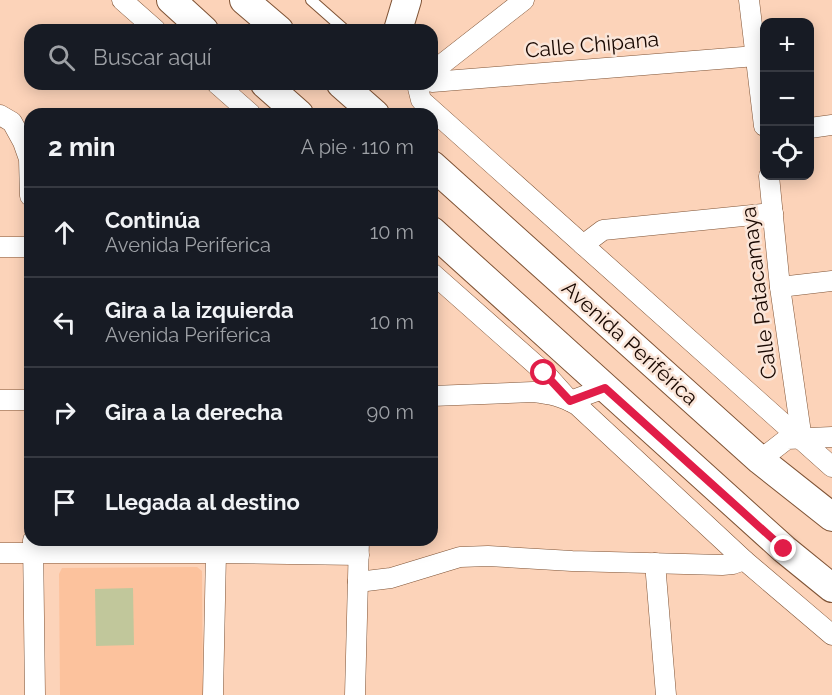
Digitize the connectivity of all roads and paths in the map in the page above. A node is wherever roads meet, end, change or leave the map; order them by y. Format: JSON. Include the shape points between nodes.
{"nodes":[{"id":1,"x":122,"y":0,"type":"edge"},
{"id":2,"x":171,"y":0,"type":"edge"},
{"id":3,"x":244,"y":0,"type":"edge"},
{"id":4,"x":407,"y":0,"type":"edge"},
{"id":5,"x":524,"y":0,"type":"edge"},
{"id":6,"x":749,"y":0,"type":"edge"},
{"id":7,"x":315,"y":1,"type":"edge"},
{"id":8,"x":149,"y":24,"type":"edge"},
{"id":9,"x":197,"y":24,"type":"edge"},
{"id":10,"x":272,"y":24,"type":"edge"},
{"id":11,"x":339,"y":24,"type":"edge"},
{"id":12,"x":400,"y":24,"type":"edge"},
{"id":13,"x":756,"y":56,"type":"junction"},
{"id":14,"x":438,"y":67,"type":"edge"},
{"id":15,"x":438,"y":82,"type":"edge"},
{"id":16,"x":760,"y":87,"type":"edge"},
{"id":17,"x":224,"y":90,"type":"edge"},
{"id":18,"x":272,"y":90,"type":"edge"},
{"id":19,"x":418,"y":90,"type":"edge"},
{"id":20,"x":244,"y":108,"type":"edge"},
{"id":21,"x":292,"y":108,"type":"edge"},
{"id":22,"x":430,"y":108,"type":"edge"},
{"id":23,"x":438,"y":115,"type":"edge"},
{"id":24,"x":6,"y":118,"type":"edge"},
{"id":25,"x":832,"y":125,"type":"edge"},
{"id":26,"x":814,"y":127,"type":"edge"},
{"id":27,"x":24,"y":128,"type":"edge"},
{"id":28,"x":24,"y":145,"type":"edge"},
{"id":29,"x":438,"y":170,"type":"edge"},
{"id":30,"x":769,"y":180,"type":"edge"},
{"id":31,"x":773,"y":213,"type":"junction"},
{"id":32,"x":438,"y":236,"type":"edge"},
{"id":33,"x":583,"y":245,"type":"junction"},
{"id":34,"x":0,"y":247,"type":"edge"},
{"id":35,"x":24,"y":247,"type":"edge"},
{"id":36,"x":438,"y":278,"type":"edge"},
{"id":37,"x":832,"y":281,"type":"edge"},
{"id":38,"x":780,"y":287,"type":"junction"},
{"id":39,"x":605,"y":388,"type":"junction"},
{"id":40,"x":438,"y":396,"type":"edge"},
{"id":41,"x":0,"y":400,"type":"edge"},
{"id":42,"x":24,"y":400,"type":"edge"},
{"id":43,"x":570,"y":401,"type":"junction"},
{"id":44,"x":832,"y":437,"type":"edge"},
{"id":45,"x":802,"y":440,"type":"junction"},
{"id":46,"x":760,"y":460,"type":"junction"},
{"id":47,"x":832,"y":467,"type":"edge"},
{"id":48,"x":832,"y":517,"type":"edge"},
{"id":49,"x":33,"y":546,"type":"edge"},
{"id":50,"x":359,"y":547,"type":"edge"},
{"id":51,"x":0,"y":553,"type":"edge"},
{"id":52,"x":216,"y":553,"type":"junction"},
{"id":53,"x":744,"y":560,"type":"junction"},
{"id":54,"x":655,"y":563,"type":"junction"},
{"id":55,"x":358,"y":582,"type":"junction"},
{"id":56,"x":832,"y":588,"type":"edge"},
{"id":57,"x":832,"y":635,"type":"edge"},
{"id":58,"x":35,"y":695,"type":"edge"},
{"id":59,"x":213,"y":695,"type":"edge"},
{"id":60,"x":355,"y":695,"type":"edge"},
{"id":61,"x":666,"y":695,"type":"edge"}],
"edges":[{"from":1,"to":8,"type":"street"},
{"from":2,"to":9,"type":"street"},
{"from":3,"to":10,"type":"street"},
{"from":4,"to":12,"type":"street"},
{"from":5,"to":14,"type":"street"},
{"from":6,"to":13,"type":"street"},
{"from":7,"to":11,"type":"lane"},
{"from":13,"to":15,"type":"street","name":"Calle Chipana"},
{"from":13,"to":16,"type":"street"},
{"from":17,"to":20,"type":"street"},
{"from":18,"to":21,"type":"street"},
{"from":19,"to":22,"type":"street","via":[[421,100]]},
{"from":23,"to":33,"type":"street"},
{"from":24,"to":27,"type":"street"},
{"from":24,"to":28,"type":"street"},
{"from":25,"to":26,"type":"street"},
{"from":29,"to":46,"type":"street","name":"Avenida Periférica"},
{"from":30,"to":31,"type":"street","name":"Calle Patacamaya"},
{"from":31,"to":33,"type":"street","via":[[603,230]]},
{"from":31,"to":38,"type":"street","name":"Calle Patacamaya"},
{"from":32,"to":39,"type":"street"},
{"from":33,"to":45,"type":"street"},
{"from":34,"to":35,"type":"street"},
{"from":36,"to":43,"type":"street"},
{"from":37,"to":38,"type":"street"},
{"from":38,"to":45,"type":"street","name":"Calle Patacamaya"},
{"from":39,"to":43,"type":"street"},
{"from":39,"to":56,"type":"street"},
{"from":40,"to":43,"type":"street","via":[[533,392]]},
{"from":41,"to":42,"type":"street"},
{"from":43,"to":53,"type":"street"},
{"from":44,"to":45,"type":"street"},
{"from":45,"to":46,"type":"street","via":[[788,440]]},
{"from":45,"to":47,"type":"street"},
{"from":46,"to":48,"type":"street","name":"Avenida Periférica"},
{"from":49,"to":51,"type":"street"},
{"from":49,"to":52,"type":"street"},
{"from":49,"to":58,"type":"street"},
{"from":50,"to":52,"type":"street"},
{"from":50,"to":55,"type":"street"},
{"from":52,"to":59,"type":"street"},
{"from":53,"to":54,"type":"street","via":[[722,565]]},
{"from":53,"to":57,"type":"street"},
{"from":54,"to":55,"type":"street","via":[[460,557],[391,579]]},
{"from":54,"to":61,"type":"street"},
{"from":55,"to":60,"type":"street"}]}
